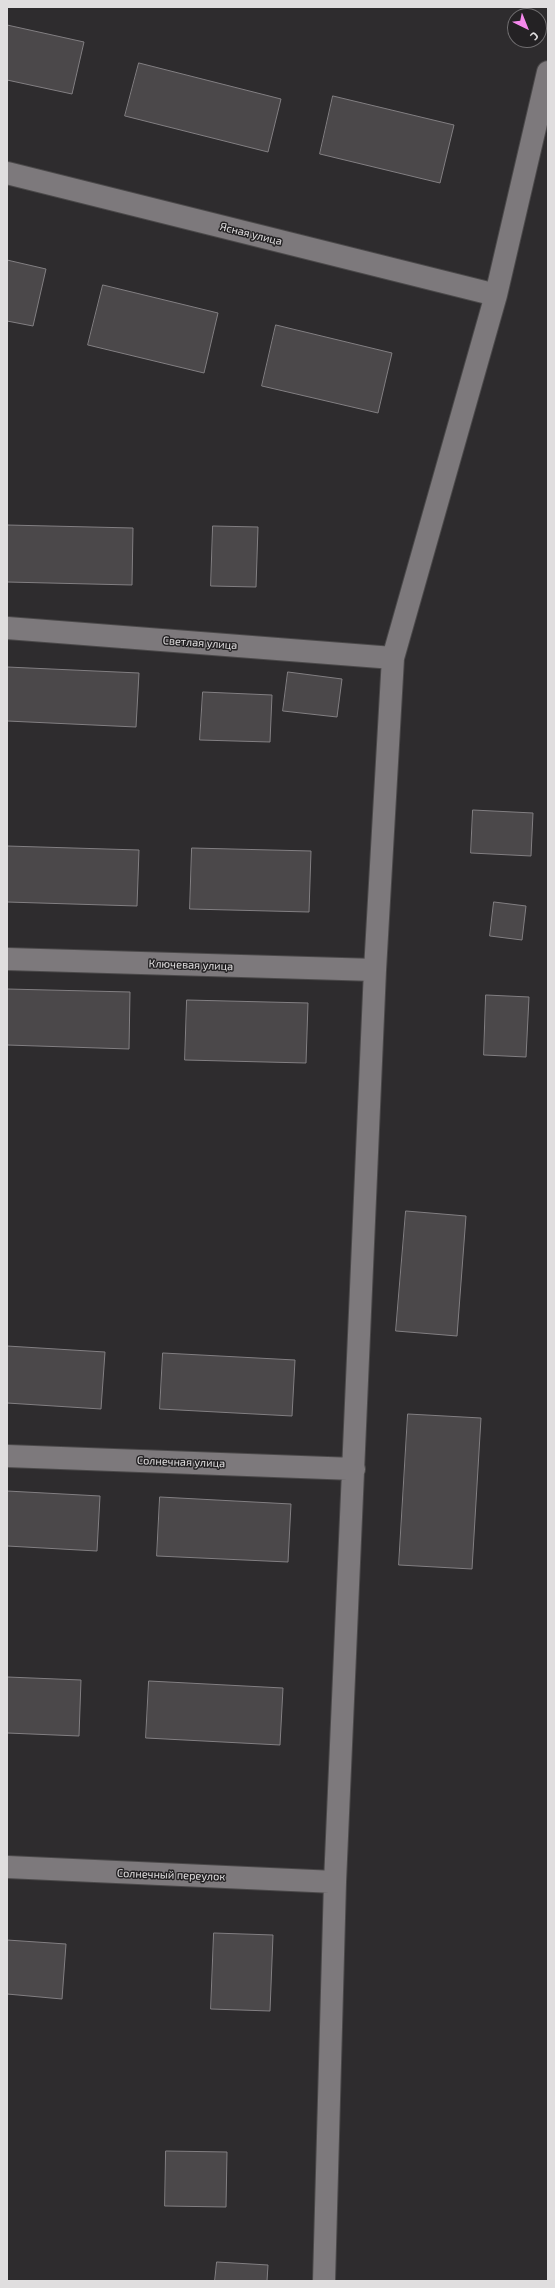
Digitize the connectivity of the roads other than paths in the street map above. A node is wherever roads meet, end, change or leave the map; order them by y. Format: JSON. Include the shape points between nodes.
{"nodes":[{"id":1,"x":548,"y":72,"type":"edge"},
{"id":2,"x":7,"y":172,"type":"edge"},
{"id":3,"x":496,"y":295,"type":"junction"},
{"id":4,"x":7,"y":628,"type":"edge"},
{"id":5,"x":394,"y":658,"type":"junction"},
{"id":6,"x":7,"y":959,"type":"edge"},
{"id":7,"x":375,"y":970,"type":"junction"},
{"id":8,"x":7,"y":1456,"type":"edge"},
{"id":9,"x":354,"y":1469,"type":"junction"},
{"id":10,"x":7,"y":1867,"type":"edge"},
{"id":11,"x":335,"y":1882,"type":"junction"},
{"id":12,"x":324,"y":2281,"type":"edge"}],
"edges":[{"from":1,"to":3,"type":"street"},
{"from":2,"to":3,"type":"street","name":"Ясная улица"},
{"from":3,"to":5,"type":"street"},
{"from":4,"to":5,"type":"street","name":"Светлая улица"},
{"from":5,"to":7,"type":"street"},
{"from":6,"to":7,"type":"street","name":"Ключевая улица"},
{"from":7,"to":9,"type":"street"},
{"from":8,"to":9,"type":"street","name":"Солнечная улица"},
{"from":9,"to":11,"type":"street"},
{"from":10,"to":11,"type":"street","name":"Солнечный переулок"},
{"from":11,"to":12,"type":"street"}]}
